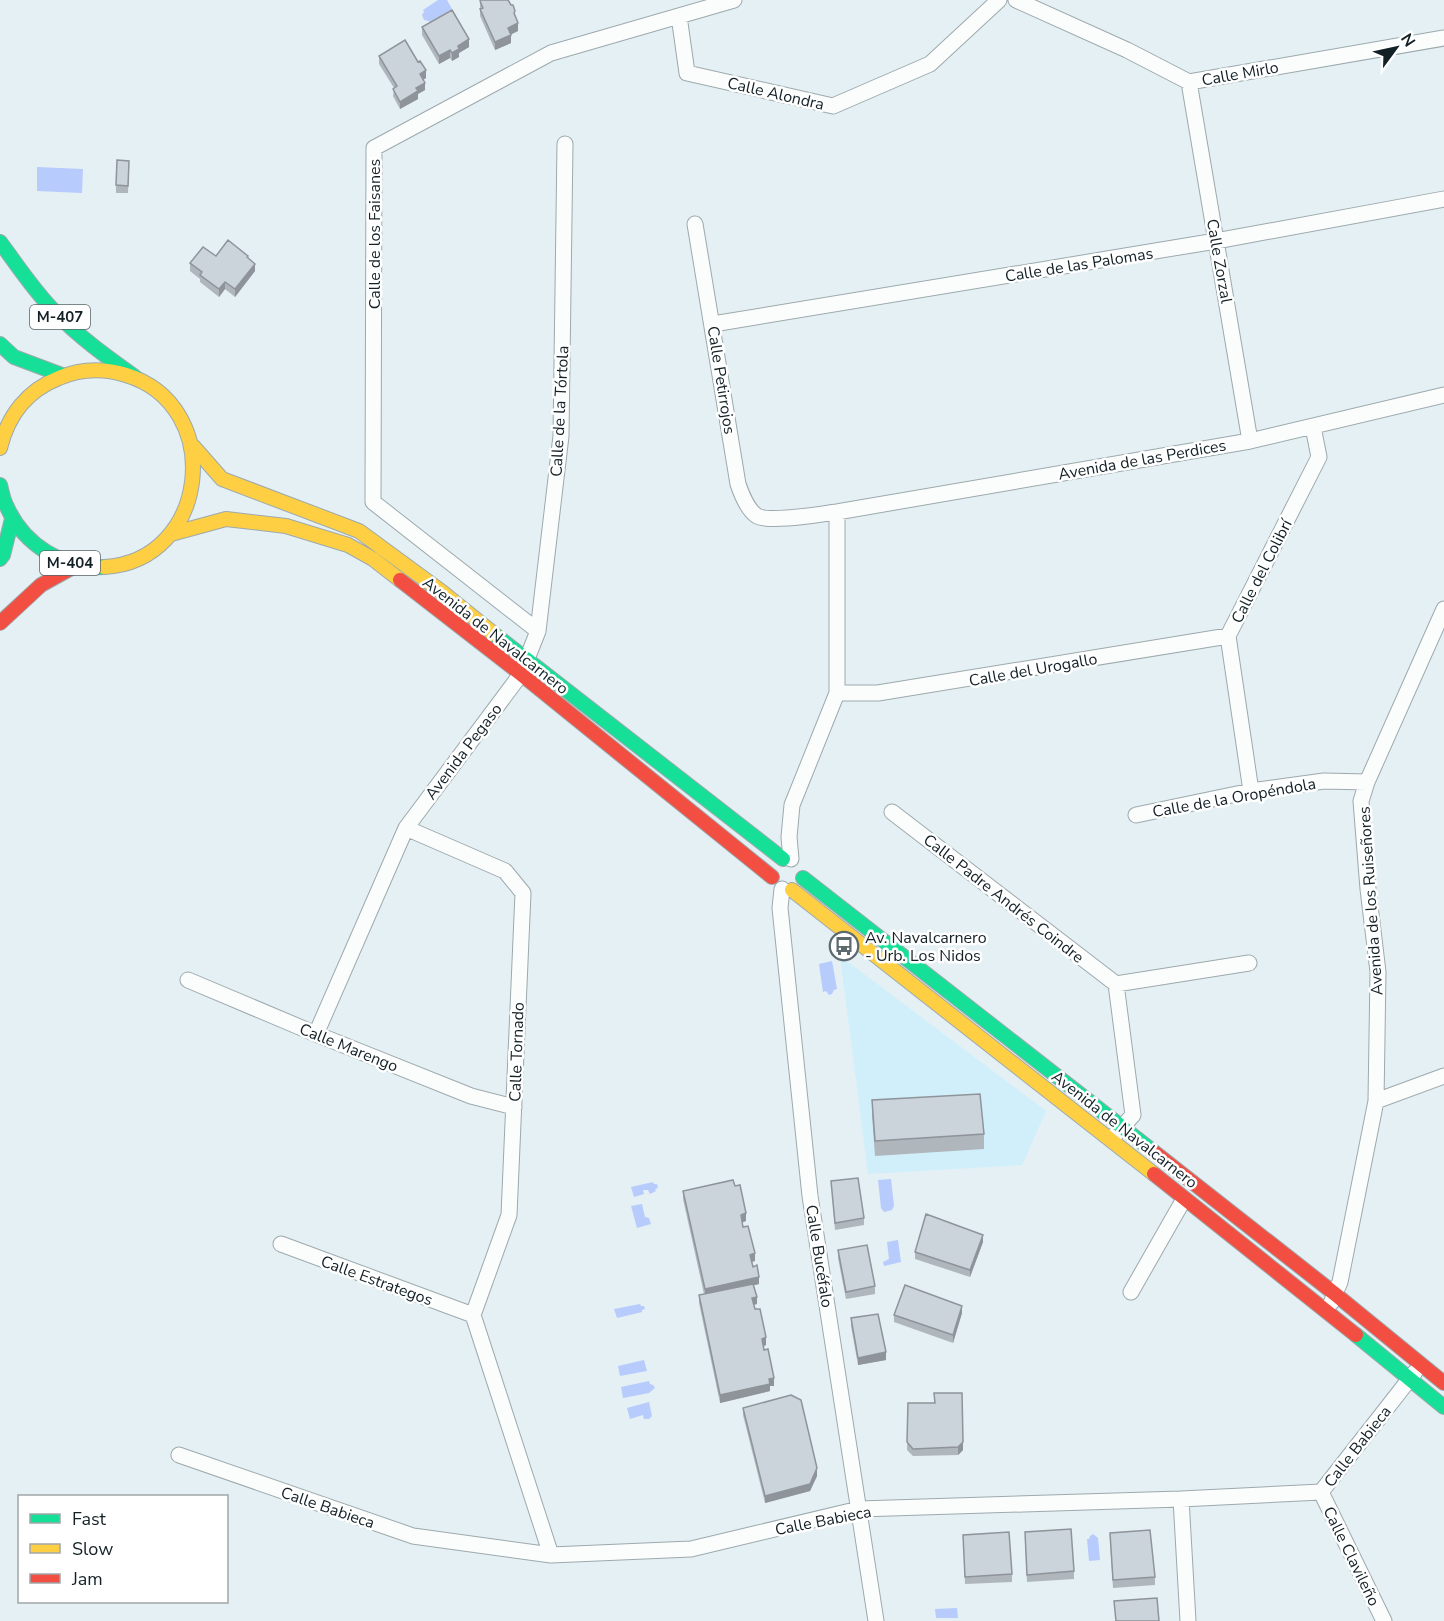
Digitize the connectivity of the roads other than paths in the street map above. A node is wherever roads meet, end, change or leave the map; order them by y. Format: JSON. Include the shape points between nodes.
{"nodes":[{"id":1,"x":734,"y":0,"type":"edge"},
{"id":2,"x":999,"y":0,"type":"edge"},
{"id":3,"x":1016,"y":0,"type":"edge"},
{"id":4,"x":679,"y":16,"type":"junction"},
{"id":5,"x":1444,"y":38,"type":"edge"},
{"id":6,"x":1190,"y":82,"type":"junction"},
{"id":7,"x":565,"y":144,"type":"dead end"},
{"id":8,"x":1444,"y":199,"type":"edge"},
{"id":9,"x":695,"y":224,"type":"dead end"},
{"id":10,"x":0,"y":242,"type":"edge"},
{"id":11,"x":1216,"y":242,"type":"junction"},
{"id":12,"x":713,"y":324,"type":"junction"},
{"id":13,"x":0,"y":344,"type":"edge"},
{"id":14,"x":62,"y":375,"type":"junction"},
{"id":15,"x":135,"y":377,"type":"junction"},
{"id":16,"x":1444,"y":396,"type":"edge"},
{"id":17,"x":1313,"y":427,"type":"junction"},
{"id":18,"x":1250,"y":441,"type":"junction"},
{"id":19,"x":0,"y":446,"type":"edge"},
{"id":20,"x":192,"y":446,"type":"junction"},
{"id":21,"x":0,"y":486,"type":"edge"},
{"id":22,"x":837,"y":512,"type":"junction"},
{"id":23,"x":12,"y":519,"type":"junction"},
{"id":24,"x":772,"y":519,"type":"joint"},
{"id":25,"x":171,"y":534,"type":"junction"},
{"id":26,"x":0,"y":559,"type":"edge"},
{"id":27,"x":77,"y":565,"type":"junction"},
{"id":28,"x":1444,"y":609,"type":"edge"},
{"id":29,"x":0,"y":623,"type":"edge"},
{"id":30,"x":538,"y":631,"type":"junction"},
{"id":31,"x":1228,"y":636,"type":"junction"},
{"id":32,"x":524,"y":668,"type":"junction"},
{"id":33,"x":837,"y":693,"type":"junction"},
{"id":34,"x":1367,"y":782,"type":"junction"},
{"id":35,"x":1251,"y":791,"type":"junction"},
{"id":36,"x":892,"y":812,"type":"dead end"},
{"id":37,"x":1136,"y":815,"type":"dead end"},
{"id":38,"x":406,"y":828,"type":"junction"},
{"id":39,"x":787,"y":859,"type":"junction"},
{"id":40,"x":772,"y":877,"type":"junction"},
{"id":41,"x":803,"y":878,"type":"junction"},
{"id":42,"x":787,"y":890,"type":"junction"},
{"id":43,"x":1249,"y":963,"type":"dead end"},
{"id":44,"x":188,"y":980,"type":"dead end"},
{"id":45,"x":1116,"y":984,"type":"junction"},
{"id":46,"x":316,"y":1034,"type":"junction"},
{"id":47,"x":1444,"y":1076,"type":"edge"},
{"id":48,"x":1376,"y":1101,"type":"junction"},
{"id":49,"x":514,"y":1107,"type":"junction"},
{"id":50,"x":1123,"y":1127,"type":"junction"},
{"id":51,"x":1111,"y":1141,"type":"junction"},
{"id":52,"x":1184,"y":1199,"type":"junction"},
{"id":53,"x":281,"y":1244,"type":"dead end"},
{"id":54,"x":1131,"y":1292,"type":"dead end"},
{"id":55,"x":1335,"y":1294,"type":"junction"},
{"id":56,"x":1327,"y":1311,"type":"junction"},
{"id":57,"x":473,"y":1315,"type":"junction"},
{"id":58,"x":1421,"y":1364,"type":"junction"},
{"id":59,"x":1409,"y":1379,"type":"junction"},
{"id":60,"x":1444,"y":1383,"type":"edge"},
{"id":61,"x":1444,"y":1407,"type":"edge"},
{"id":62,"x":179,"y":1455,"type":"dead end"},
{"id":63,"x":1321,"y":1492,"type":"junction"},
{"id":64,"x":1181,"y":1499,"type":"junction"},
{"id":65,"x":859,"y":1509,"type":"junction"},
{"id":66,"x":551,"y":1555,"type":"junction"},
{"id":67,"x":876,"y":1621,"type":"edge"},
{"id":68,"x":1188,"y":1621,"type":"edge"},
{"id":69,"x":1384,"y":1621,"type":"edge"}],
"edges":[{"from":1,"to":4,"type":"street","name":"Calle de los Faisanes"},
{"from":2,"to":4,"type":"street","name":"Calle Alondra","via":[[930,64],[833,106],[687,73]]},
{"from":3,"to":6,"type":"street","name":"Calle Mirlo"},
{"from":4,"to":30,"type":"street","name":"Calle de los Faisanes","via":[[551,53],[374,148],[374,502]]},
{"from":5,"to":6,"type":"street","name":"Calle Mirlo"},
{"from":6,"to":11,"type":"street","name":"Calle Zorzal"},
{"from":7,"to":30,"type":"street","name":"Calle de la Tórtola","via":[[561,436]]},
{"from":8,"to":11,"type":"street","name":"Calle de las Palomas"},
{"from":9,"to":12,"type":"street","name":"Calle Petirrojos"},
{"from":10,"to":15,"type":"main road","number":"M-407","via":[[63,321]]},
{"from":11,"to":12,"type":"street","name":"Calle de las Palomas"},
{"from":11,"to":18,"type":"street","name":"Calle Zorzal"},
{"from":12,"to":24,"type":"street","name":"Calle Petirrojos","via":[[738,484],[756,516]]},
{"from":13,"to":14,"type":"main road","via":[[14,357]]},
{"from":14,"to":15,"type":"main road","number":"M-404","via":[[111,370]]},
{"from":14,"to":19,"type":"main road","number":"M-404","via":[[22,402]]},
{"from":15,"to":20,"type":"main road","number":"M-404","via":[[172,405],[185,424]]},
{"from":16,"to":17,"type":"street","name":"Avenida de las Perdices"},
{"from":17,"to":18,"type":"street","name":"Avenida de las Perdices"},
{"from":17,"to":31,"type":"street","name":"Calle del Colibrí","via":[[1319,457]]},
{"from":18,"to":22,"type":"street","name":"Avenida de las Perdices"},
{"from":20,"to":25,"type":"main road","number":"M-404","via":[[195,477],[187,507]]},
{"from":20,"to":32,"type":"main road","name":"Avenida de Navalcarnero","via":[[222,479],[359,531],[442,592]]},
{"from":21,"to":23,"type":"main road","number":"M-404"},
{"from":22,"to":24,"type":"street","name":"Avenida de las Perdices"},
{"from":22,"to":33,"type":"street"},
{"from":23,"to":26,"type":"main road"},
{"from":23,"to":27,"type":"main road","number":"M-404","via":[[36,546]]},
{"from":25,"to":27,"type":"main road","number":"M-404","via":[[151,551],[128,562],[103,567]]},
{"from":25,"to":32,"type":"main road","name":"Avenida de Navalcarnero","via":[[226,519],[286,526],[348,545]]},
{"from":27,"to":29,"type":"main road","number":"M-404","via":[[41,585]]},
{"from":28,"to":34,"type":"street","name":"Avenida de los Ruiseñores"},
{"from":30,"to":32,"type":"street","name":"Calle de la Tórtola"},
{"from":31,"to":33,"type":"street","name":"Calle del Urogallo","via":[[878,693]]},
{"from":31,"to":35,"type":"street","name":"Calle del Colibrí"},
{"from":32,"to":38,"type":"street","name":"Avenida Pegaso"},
{"from":32,"to":39,"type":"main road","name":"Avenida de Navalcarnero","via":[[560,685]]},
{"from":32,"to":40,"type":"main road","name":"Avenida de Navalcarnero"},
{"from":33,"to":39,"type":"street","via":[[792,805]]},
{"from":34,"to":35,"type":"street","name":"Calle de la Oropéndola","via":[[1324,781]]},
{"from":34,"to":48,"type":"street","name":"Avenida de los Ruiseñores","via":[[1361,801],[1378,972]]},
{"from":35,"to":37,"type":"street","name":"Calle de la Oropéndola"},
{"from":36,"to":45,"type":"street","name":"Calle Padre Andrés Coindre"},
{"from":38,"to":46,"type":"street"},
{"from":38,"to":49,"type":"street","name":"Calle Tornado","via":[[505,871],[523,893]]},
{"from":39,"to":40,"type":"main road","via":[[774,866]]},
{"from":39,"to":41,"type":"main road","via":[[798,862]]},
{"from":40,"to":42,"type":"main road","via":[[775,884]]},
{"from":41,"to":42,"type":"main road","via":[[799,885]]},
{"from":41,"to":50,"type":"main road","name":"Avenida de Navalcarnero"},
{"from":42,"to":51,"type":"main road","name":"Avenida de Navalcarnero"},
{"from":42,"to":65,"type":"street","name":"Calle Bucéfalo","via":[[780,908],[810,1196]]},
{"from":43,"to":45,"type":"street"},
{"from":44,"to":46,"type":"street","name":"Calle Marengo"},
{"from":45,"to":50,"type":"street","via":[[1133,1115]]},
{"from":46,"to":49,"type":"street","name":"Calle Marengo","via":[[471,1096]]},
{"from":47,"to":48,"type":"street"},
{"from":48,"to":55,"type":"street","name":"Avenida de los Ruiseñores"},
{"from":49,"to":57,"type":"street","name":"Calle Tornado","via":[[509,1215]]},
{"from":50,"to":51,"type":"street"},
{"from":50,"to":55,"type":"main road","name":"Avenida de Navalcarnero"},
{"from":51,"to":52,"type":"main road","name":"Avenida de Navalcarnero"},
{"from":52,"to":54,"type":"street","name":"Avenida de Navalcarnero"},
{"from":52,"to":56,"type":"main road","name":"Avenida de Navalcarnero"},
{"from":53,"to":57,"type":"street","name":"Calle Estrategos"},
{"from":55,"to":56,"type":"street","name":"Avenida de los Ruiseñores"},
{"from":55,"to":58,"type":"main road","name":"Avenida de Navalcarnero"},
{"from":56,"to":59,"type":"main road","name":"Avenida de Navalcarnero"},
{"from":57,"to":66,"type":"street"},
{"from":58,"to":59,"type":"street","name":"Calle Babieca"},
{"from":58,"to":60,"type":"main road","name":"Avenida de Navalcarnero"},
{"from":59,"to":61,"type":"main road","name":"Avenida de Navalcarnero"},
{"from":59,"to":63,"type":"street","name":"Calle Babieca"},
{"from":62,"to":66,"type":"street","name":"Calle Babieca","via":[[413,1536]]},
{"from":63,"to":64,"type":"street","name":"Calle Babieca"},
{"from":63,"to":69,"type":"street","name":"Calle Clavileño"},
{"from":64,"to":65,"type":"street","name":"Calle Babieca"},
{"from":64,"to":68,"type":"street"},
{"from":65,"to":66,"type":"street","name":"Calle Babieca","via":[[691,1549]]},
{"from":65,"to":67,"type":"street","name":"Calle Bucéfalo"}]}
